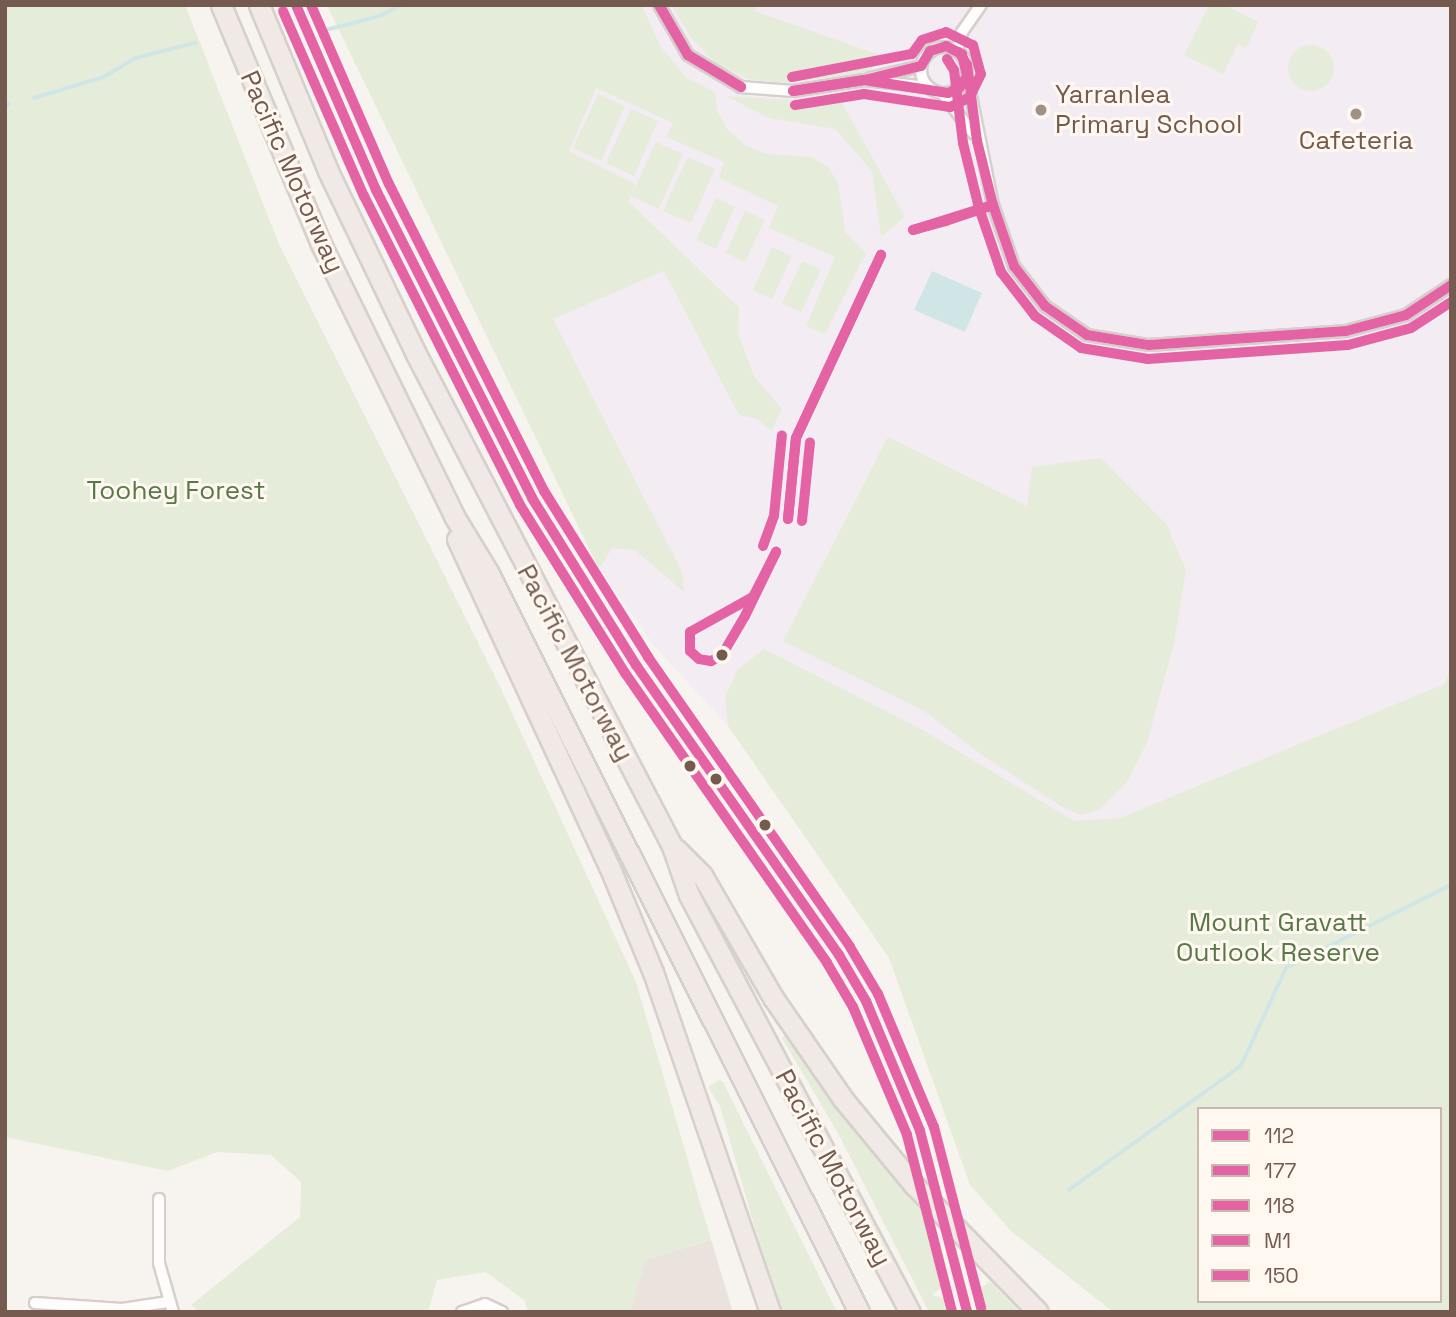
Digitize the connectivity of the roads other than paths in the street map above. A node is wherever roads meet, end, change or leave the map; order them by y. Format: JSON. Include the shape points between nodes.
{"nodes":[{"id":1,"x":221,"y":5,"type":"edge"},
{"id":2,"x":259,"y":5,"type":"edge"},
{"id":3,"x":659,"y":5,"type":"edge"},
{"id":4,"x":981,"y":5,"type":"edge"},
{"id":5,"x":957,"y":51,"type":"junction"},
{"id":6,"x":921,"y":66,"type":"junction"},
{"id":7,"x":967,"y":76,"type":"junction"},
{"id":8,"x":864,"y":80,"type":"junction"},
{"id":9,"x":928,"y":87,"type":"junction"},
{"id":10,"x":942,"y":93,"type":"junction"},
{"id":11,"x":977,"y":141,"type":"junction"},
{"id":12,"x":1451,"y":285,"type":"edge"},
{"id":13,"x":454,"y":516,"type":"junction"},
{"id":14,"x":672,"y":846,"type":"junction"},
{"id":15,"x":159,"y":1199,"type":"dead end"},
{"id":16,"x":35,"y":1303,"type":"dead end"},
{"id":17,"x":171,"y":1307,"type":"edge"},
{"id":18,"x":462,"y":1312,"type":"edge"},
{"id":19,"x":502,"y":1312,"type":"edge"},
{"id":20,"x":770,"y":1312,"type":"edge"},
{"id":21,"x":859,"y":1312,"type":"edge"},
{"id":22,"x":910,"y":1312,"type":"edge"},
{"id":23,"x":1038,"y":1312,"type":"edge"}],
"edges":[{"from":1,"to":13,"type":"highway","name":"Pacific Motorway","via":[[320,242]]},
{"from":2,"to":14,"type":"highway","name":"Pacific Motorway","via":[[328,171],[409,340]]},
{"from":3,"to":8,"type":"street","via":[[688,55],[726,82],[774,91]]},
{"from":4,"to":5,"type":"street","via":[[962,32]]},
{"from":5,"to":6,"type":"street","via":[[934,49]]},
{"from":5,"to":7,"type":"street","via":[[965,59]]},
{"from":6,"to":8,"type":"street"},
{"from":6,"to":9,"type":"street"},
{"from":7,"to":10,"type":"street","via":[[954,91]]},
{"from":7,"to":11,"type":"street"},
{"from":8,"to":9,"type":"street"},
{"from":9,"to":10,"type":"street"},
{"from":10,"to":11,"type":"street","via":[[967,121]]},
{"from":11,"to":12,"type":"street","via":[[1014,266],[1045,306],[1087,335],[1149,345],[1223,343],[1373,326],[1406,315]]},
{"from":13,"to":20,"type":"highway","via":[[458,545],[604,854],[653,972]]},
{"from":13,"to":21,"type":"highway","name":"Pacific Motorway","via":[[488,572]]},
{"from":14,"to":22,"type":"highway","name":"Pacific Motorway","via":[[689,895]]},
{"from":14,"to":23,"type":"highway","via":[[702,875],[774,999],[843,1100],[914,1185]]},
{"from":15,"to":17,"type":"street","via":[[159,1264]]},
{"from":16,"to":17,"type":"street"},
{"from":18,"to":19,"type":"street","via":[[485,1304]]}]}
